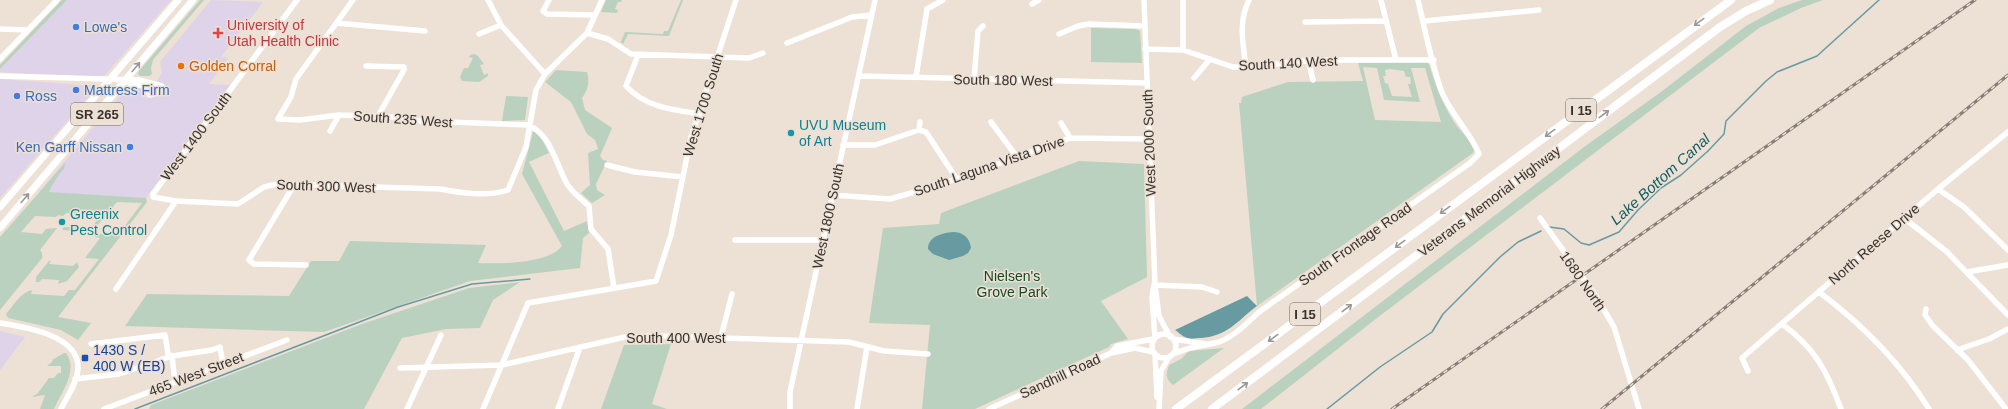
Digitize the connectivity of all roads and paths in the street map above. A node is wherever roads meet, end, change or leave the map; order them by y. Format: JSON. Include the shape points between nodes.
{"nodes":[{"id":1,"x":57,"y":0,"type":"edge"},
{"id":2,"x":178,"y":0,"type":"edge"},
{"id":3,"x":193,"y":0,"type":"edge"},
{"id":4,"x":297,"y":0,"type":"edge"},
{"id":5,"x":353,"y":0,"type":"edge"},
{"id":6,"x":488,"y":0,"type":"edge"},
{"id":7,"x":549,"y":0,"type":"edge"},
{"id":8,"x":602,"y":0,"type":"edge"},
{"id":9,"x":736,"y":0,"type":"edge"},
{"id":10,"x":875,"y":0,"type":"edge"},
{"id":11,"x":943,"y":0,"type":"edge"},
{"id":12,"x":1039,"y":0,"type":"edge"},
{"id":13,"x":1144,"y":0,"type":"edge"},
{"id":14,"x":1184,"y":0,"type":"edge"},
{"id":15,"x":1250,"y":0,"type":"edge"},
{"id":16,"x":1381,"y":0,"type":"edge"},
{"id":17,"x":1418,"y":0,"type":"edge"},
{"id":18,"x":1731,"y":0,"type":"edge"},
{"id":19,"x":1770,"y":0,"type":"edge"},
{"id":20,"x":1032,"y":4,"type":"dead end"},
{"id":21,"x":1539,"y":10,"type":"dead end"},
{"id":22,"x":594,"y":15,"type":"junction"},
{"id":23,"x":872,"y":15,"type":"junction"},
{"id":24,"x":1386,"y":21,"type":"junction"},
{"id":25,"x":1424,"y":21,"type":"junction"},
{"id":26,"x":336,"y":22,"type":"junction"},
{"id":27,"x":1305,"y":22,"type":"dead end"},
{"id":28,"x":501,"y":24,"type":"junction"},
{"id":29,"x":983,"y":26,"type":"dead end"},
{"id":30,"x":1144,"y":26,"type":"junction"},
{"id":31,"x":0,"y":29,"type":"edge"},
{"id":32,"x":28,"y":30,"type":"junction"},
{"id":33,"x":424,"y":31,"type":"dead end"},
{"id":34,"x":586,"y":33,"type":"junction"},
{"id":35,"x":479,"y":34,"type":"dead end"},
{"id":36,"x":1059,"y":34,"type":"dead end"},
{"id":37,"x":787,"y":43,"type":"dead end"},
{"id":38,"x":1145,"y":49,"type":"junction"},
{"id":39,"x":1183,"y":50,"type":"junction"},
{"id":40,"x":763,"y":53,"type":"dead end"},
{"id":41,"x":638,"y":55,"type":"junction"},
{"id":42,"x":718,"y":57,"type":"junction"},
{"id":43,"x":0,"y":59,"type":"edge"},
{"id":44,"x":1210,"y":59,"type":"junction"},
{"id":45,"x":1308,"y":60,"type":"junction"},
{"id":46,"x":1396,"y":60,"type":"junction"},
{"id":47,"x":1434,"y":60,"type":"junction"},
{"id":48,"x":366,"y":66,"type":"dead end"},
{"id":49,"x":1246,"y":67,"type":"junction"},
{"id":50,"x":545,"y":74,"type":"junction"},
{"id":51,"x":0,"y":76,"type":"edge"},
{"id":52,"x":860,"y":76,"type":"junction"},
{"id":53,"x":916,"y":78,"type":"junction"},
{"id":54,"x":1194,"y":78,"type":"dead end"},
{"id":55,"x":974,"y":79,"type":"junction"},
{"id":56,"x":110,"y":80,"type":"junction"},
{"id":57,"x":126,"y":80,"type":"junction"},
{"id":58,"x":1313,"y":80,"type":"dead end"},
{"id":59,"x":1146,"y":83,"type":"junction"},
{"id":60,"x":700,"y":114,"type":"junction"},
{"id":61,"x":339,"y":115,"type":"junction"},
{"id":62,"x":378,"y":116,"type":"junction"},
{"id":63,"x":920,"y":122,"type":"dead end"},
{"id":64,"x":991,"y":122,"type":"dead end"},
{"id":65,"x":1060,"y":123,"type":"dead end"},
{"id":66,"x":529,"y":125,"type":"junction"},
{"id":67,"x":919,"y":130,"type":"junction"},
{"id":68,"x":330,"y":132,"type":"dead end"},
{"id":69,"x":2008,"y":132,"type":"edge"},
{"id":70,"x":1070,"y":138,"type":"junction"},
{"id":71,"x":1148,"y":139,"type":"junction"},
{"id":72,"x":844,"y":145,"type":"junction"},
{"id":73,"x":1017,"y":157,"type":"junction"},
{"id":74,"x":607,"y":165,"type":"dead end"},
{"id":75,"x":683,"y":177,"type":"junction"},
{"id":76,"x":956,"y":178,"type":"junction"},
{"id":77,"x":294,"y":184,"type":"junction"},
{"id":78,"x":1938,"y":189,"type":"junction"},
{"id":79,"x":153,"y":194,"type":"joint"},
{"id":80,"x":832,"y":195,"type":"junction"},
{"id":81,"x":176,"y":201,"type":"junction"},
{"id":82,"x":0,"y":207,"type":"edge"},
{"id":83,"x":1540,"y":218,"type":"dead end"},
{"id":84,"x":1904,"y":218,"type":"junction"},
{"id":85,"x":0,"y":228,"type":"edge"},
{"id":86,"x":735,"y":240,"type":"dead end"},
{"id":87,"x":823,"y":240,"type":"junction"},
{"id":88,"x":2008,"y":250,"type":"edge"},
{"id":89,"x":2008,"y":265,"type":"edge"},
{"id":90,"x":306,"y":266,"type":"dead end"},
{"id":91,"x":1967,"y":272,"type":"junction"},
{"id":92,"x":1155,"y":285,"type":"junction"},
{"id":93,"x":614,"y":288,"type":"junction"},
{"id":94,"x":116,"y":289,"type":"dead end"},
{"id":95,"x":1217,"y":292,"type":"dead end"},
{"id":96,"x":1819,"y":292,"type":"junction"},
{"id":97,"x":732,"y":294,"type":"dead end"},
{"id":98,"x":1926,"y":309,"type":"dead end"},
{"id":99,"x":2008,"y":315,"type":"edge"},
{"id":100,"x":0,"y":323,"type":"edge"},
{"id":101,"x":1782,"y":324,"type":"junction"},
{"id":102,"x":2008,"y":330,"type":"edge"},
{"id":103,"x":441,"y":335,"type":"dead end"},
{"id":104,"x":722,"y":337,"type":"junction"},
{"id":105,"x":1154,"y":338,"type":"junction"},
{"id":106,"x":1171,"y":338,"type":"junction"},
{"id":107,"x":287,"y":340,"type":"dead end"},
{"id":108,"x":802,"y":340,"type":"junction"},
{"id":109,"x":90,"y":344,"type":"dead end"},
{"id":110,"x":1208,"y":344,"type":"junction"},
{"id":111,"x":580,"y":347,"type":"junction"},
{"id":112,"x":867,"y":347,"type":"junction"},
{"id":113,"x":1620,"y":347,"type":"junction"},
{"id":114,"x":1957,"y":350,"type":"junction"},
{"id":115,"x":1111,"y":353,"type":"junction"},
{"id":116,"x":1154,"y":353,"type":"junction"},
{"id":117,"x":1176,"y":353,"type":"junction"},
{"id":118,"x":928,"y":354,"type":"dead end"},
{"id":119,"x":172,"y":356,"type":"junction"},
{"id":120,"x":1168,"y":357,"type":"junction"},
{"id":121,"x":223,"y":364,"type":"junction"},
{"id":122,"x":502,"y":365,"type":"junction"},
{"id":123,"x":427,"y":366,"type":"junction"},
{"id":124,"x":400,"y":368,"type":"dead end"},
{"id":125,"x":1748,"y":370,"type":"dead end"},
{"id":126,"x":75,"y":379,"type":"junction"},
{"id":127,"x":175,"y":382,"type":"junction"},
{"id":128,"x":1159,"y":407,"type":"edge"},
{"id":129,"x":1177,"y":408,"type":"edge"},
{"id":130,"x":60,"y":409,"type":"edge"},
{"id":131,"x":104,"y":409,"type":"edge"},
{"id":132,"x":407,"y":409,"type":"edge"},
{"id":133,"x":483,"y":409,"type":"edge"},
{"id":134,"x":558,"y":409,"type":"edge"},
{"id":135,"x":790,"y":409,"type":"edge"},
{"id":136,"x":857,"y":409,"type":"edge"},
{"id":137,"x":989,"y":409,"type":"edge"},
{"id":138,"x":1212,"y":409,"type":"edge"},
{"id":139,"x":1635,"y":409,"type":"edge"},
{"id":140,"x":1639,"y":409,"type":"edge"},
{"id":141,"x":1841,"y":409,"type":"edge"},
{"id":142,"x":1930,"y":409,"type":"edge"},
{"id":143,"x":2006,"y":409,"type":"edge"}],
"edges":[{"from":1,"to":32,"type":"street"},
{"from":2,"to":56,"type":"main road","number":"SR 265"},
{"from":57,"to":3,"type":"main road","number":"SR 265","one_way":true},
{"from":4,"to":79,"type":"street","name":"West 1400 South"},
{"from":5,"to":26,"type":"street"},
{"from":6,"to":28,"type":"street"},
{"from":7,"to":22,"type":"street","via":[[544,12]]},
{"from":8,"to":22,"type":"street"},
{"from":9,"to":42,"type":"street","name":"West 1700 South"},
{"from":10,"to":23,"type":"street","name":"West 1800 South"},
{"from":11,"to":53,"type":"street","via":[[928,9]]},
{"from":12,"to":20,"type":"street"},
{"from":13,"to":30,"type":"street","name":"West 2000 South"},
{"from":14,"to":39,"type":"street"},
{"from":15,"to":49,"type":"street","via":[[1241,23]]},
{"from":16,"to":24,"type":"street"},
{"from":17,"to":25,"type":"street"},
{"from":18,"to":129,"type":"highway","name":"Veterans Memorial Highway","number":"I 15","one_way":true},
{"from":138,"to":19,"type":"highway","name":"Veterans Memorial Highway","number":"I 15","one_way":true,"via":[[1720,27]]},
{"from":21,"to":25,"type":"street"},
{"from":22,"to":34,"type":"street"},
{"from":23,"to":37,"type":"street","via":[[852,17]]},
{"from":23,"to":52,"type":"street","name":"West 1800 South"},
{"from":24,"to":27,"type":"street"},
{"from":24,"to":46,"type":"street"},
{"from":25,"to":47,"type":"street"},
{"from":26,"to":33,"type":"street"},
{"from":26,"to":61,"type":"street","name":"South 235 West","via":[[296,79],[291,97],[278,119],[300,120]]},
{"from":28,"to":35,"type":"street"},
{"from":28,"to":50,"type":"street"},
{"from":29,"to":55,"type":"street","via":[[978,31]]},
{"from":30,"to":36,"type":"street","via":[[1089,24]]},
{"from":30,"to":38,"type":"street","name":"West 2000 South"},
{"from":31,"to":32,"type":"street"},
{"from":32,"to":43,"type":"street"},
{"from":34,"to":41,"type":"street","via":[[608,38],[622,50]]},
{"from":34,"to":50,"type":"street"},
{"from":38,"to":39,"type":"street","name":"South 140 West"},
{"from":38,"to":59,"type":"street","name":"West 2000 South"},
{"from":39,"to":44,"type":"street","name":"South 140 West"},
{"from":40,"to":42,"type":"street","via":[[749,58]]},
{"from":41,"to":42,"type":"street"},
{"from":41,"to":60,"type":"street","via":[[626,86],[632,94],[651,103]]},
{"from":42,"to":60,"type":"street","name":"West 1700 South"},
{"from":44,"to":49,"type":"street","name":"South 140 West","via":[[1233,67]]},
{"from":44,"to":54,"type":"street"},
{"from":45,"to":46,"type":"street","name":"South 140 West"},
{"from":45,"to":49,"type":"street","name":"South 140 West"},
{"from":45,"to":58,"type":"street"},
{"from":46,"to":47,"type":"street","name":"South 140 West"},
{"from":47,"to":110,"type":"street","name":"South Frontage Road","via":[[1445,100],[1474,141],[1479,154],[1470,163],[1259,312],[1232,335]]},
{"from":48,"to":62,"type":"street","via":[[404,67]]},
{"from":50,"to":66,"type":"street","via":[[534,97]]},
{"from":51,"to":56,"type":"street"},
{"from":52,"to":53,"type":"street","name":"South 180 West"},
{"from":52,"to":72,"type":"street","name":"West 1800 South"},
{"from":53,"to":55,"type":"street","name":"South 180 West"},
{"from":55,"to":59,"type":"street","name":"South 180 West"},
{"from":56,"to":57,"type":"street"},
{"from":56,"to":82,"type":"main road","number":"SR 265"},
{"from":57,"to":57,"type":"street","via":[[131,84],[144,86],[150,94],[158,93],[162,89],[162,86],[146,80]]},
{"from":85,"to":57,"type":"main road","number":"SR 265","one_way":true},
{"from":59,"to":71,"type":"street","name":"West 2000 South"},
{"from":60,"to":75,"type":"street","name":"West 1700 South","via":[[691,137]]},
{"from":61,"to":62,"type":"street","name":"South 235 West"},
{"from":61,"to":68,"type":"street"},
{"from":62,"to":66,"type":"street","name":"South 235 West","via":[[421,121]]},
{"from":63,"to":67,"type":"street"},
{"from":64,"to":73,"type":"street"},
{"from":65,"to":70,"type":"street"},
{"from":66,"to":77,"type":"street","name":"South 300 West","via":[[524,154],[508,190],[499,193]]},
{"from":66,"to":93,"type":"street","via":[[537,128],[551,148],[571,190],[589,206],[591,229],[608,249]]},
{"from":67,"to":72,"type":"street","via":[[875,145]]},
{"from":67,"to":76,"type":"street","via":[[926,132]]},
{"from":69,"to":78,"type":"street","name":"North Reese Drive"},
{"from":70,"to":71,"type":"street","name":"South Laguna Vista Drive"},
{"from":70,"to":73,"type":"street","name":"South Laguna Vista Drive"},
{"from":71,"to":92,"type":"street","name":"West 2000 South"},
{"from":72,"to":80,"type":"street","name":"West 1800 South"},
{"from":73,"to":76,"type":"street","name":"South Laguna Vista Drive"},
{"from":74,"to":75,"type":"street","via":[[635,172]]},
{"from":75,"to":93,"type":"street","name":"West 1700 South","via":[[671,236],[656,281]]},
{"from":76,"to":80,"type":"street","name":"South Laguna Vista Drive","via":[[890,199]]},
{"from":77,"to":81,"type":"street","name":"South 300 West","via":[[266,185],[238,204]]},
{"from":77,"to":90,"type":"street","via":[[250,262]]},
{"from":78,"to":84,"type":"street","name":"North Reese Drive"},
{"from":78,"to":88,"type":"street","via":[[1964,207]]},
{"from":79,"to":81,"type":"street","name":"South 300 West","via":[[155,198]]},
{"from":80,"to":87,"type":"street","name":"West 1800 South"},
{"from":81,"to":94,"type":"street","via":[[152,235],[144,252]]},
{"from":83,"to":113,"type":"street","name":"1680 North","via":[[1596,296],[1614,327]]},
{"from":84,"to":91,"type":"street","via":[[1924,231]]},
{"from":84,"to":96,"type":"street","name":"North Reese Drive"},
{"from":86,"to":87,"type":"street"},
{"from":87,"to":108,"type":"street","name":"West 1800 South"},
{"from":89,"to":91,"type":"street"},
{"from":91,"to":99,"type":"street"},
{"from":92,"to":95,"type":"street","via":[[1202,287]]},
{"from":92,"to":105,"type":"street","name":"West 2000 South","via":[[1152,292],[1156,322]]},
{"from":92,"to":106,"type":"street","name":"West 2000 South","via":[[1159,316]]},
{"from":93,"to":122,"type":"street","via":[[528,302]]},
{"from":96,"to":101,"type":"street","name":"North Reese Drive"},
{"from":96,"to":142,"type":"street","via":[[1845,311],[1888,354],[1915,386]]},
{"from":97,"to":104,"type":"street"},
{"from":98,"to":114,"type":"street","via":[[1925,315],[1933,326]]},
{"from":100,"to":126,"type":"street","via":[[59,339],[69,345],[78,369]]},
{"from":101,"to":125,"type":"street","name":"North Reese Drive","via":[[1742,358]]},
{"from":101,"to":141,"type":"street","via":[[1810,346],[1824,366]]},
{"from":102,"to":114,"type":"street"},
{"from":103,"to":123,"type":"street"},
{"from":104,"to":108,"type":"street","name":"South 400 West"},
{"from":104,"to":111,"type":"street","name":"South 400 West","via":[[625,337]]},
{"from":105,"to":106,"type":"street","via":[[1162,335]]},
{"from":105,"to":115,"type":"street","name":"Sandhill Road","via":[[1117,346]]},
{"from":105,"to":116,"type":"street","via":[[1151,345]]},
{"from":106,"to":110,"type":"street","name":"South Frontage Road"},
{"from":106,"to":117,"type":"street","via":[[1177,345]]},
{"from":107,"to":121,"type":"street","name":"465 West Street"},
{"from":108,"to":112,"type":"street","name":"South 400 West","via":[[849,342]]},
{"from":108,"to":135,"type":"street","name":"West 1800 South","via":[[790,392]]},
{"from":109,"to":119,"type":"street","via":[[165,335],[168,354]]},
{"from":110,"to":117,"type":"street","name":"South Frontage Road","via":[[1182,349]]},
{"from":111,"to":122,"type":"street","name":"South 400 West"},
{"from":111,"to":134,"type":"street"},
{"from":112,"to":118,"type":"street","name":"South 400 West","via":[[884,351]]},
{"from":112,"to":136,"type":"street"},
{"from":113,"to":139,"type":"street","name":"1680 North","via":[[1621,363]]},
{"from":113,"to":140,"type":"street","name":"1680 North"},
{"from":114,"to":143,"type":"street","via":[[1968,360]]},
{"from":115,"to":116,"type":"street","name":"Sandhill Road","via":[[1135,348]]},
{"from":115,"to":137,"type":"street","name":"Sandhill Road"},
{"from":116,"to":120,"type":"street"},
{"from":116,"to":128,"type":"street","via":[[1154,384]]},
{"from":117,"to":120,"type":"street"},
{"from":119,"to":121,"type":"street","via":[[220,347]]},
{"from":119,"to":126,"type":"street","via":[[119,374]]},
{"from":119,"to":127,"type":"street"},
{"from":120,"to":128,"type":"street","via":[[1161,371]]},
{"from":121,"to":127,"type":"street","name":"465 West Street"},
{"from":122,"to":123,"type":"street","name":"South 400 West"},
{"from":122,"to":133,"type":"street"},
{"from":123,"to":124,"type":"street","name":"South 400 West"},
{"from":123,"to":132,"type":"street"},
{"from":126,"to":130,"type":"street"},
{"from":127,"to":131,"type":"street","name":"465 West Street"}]}
